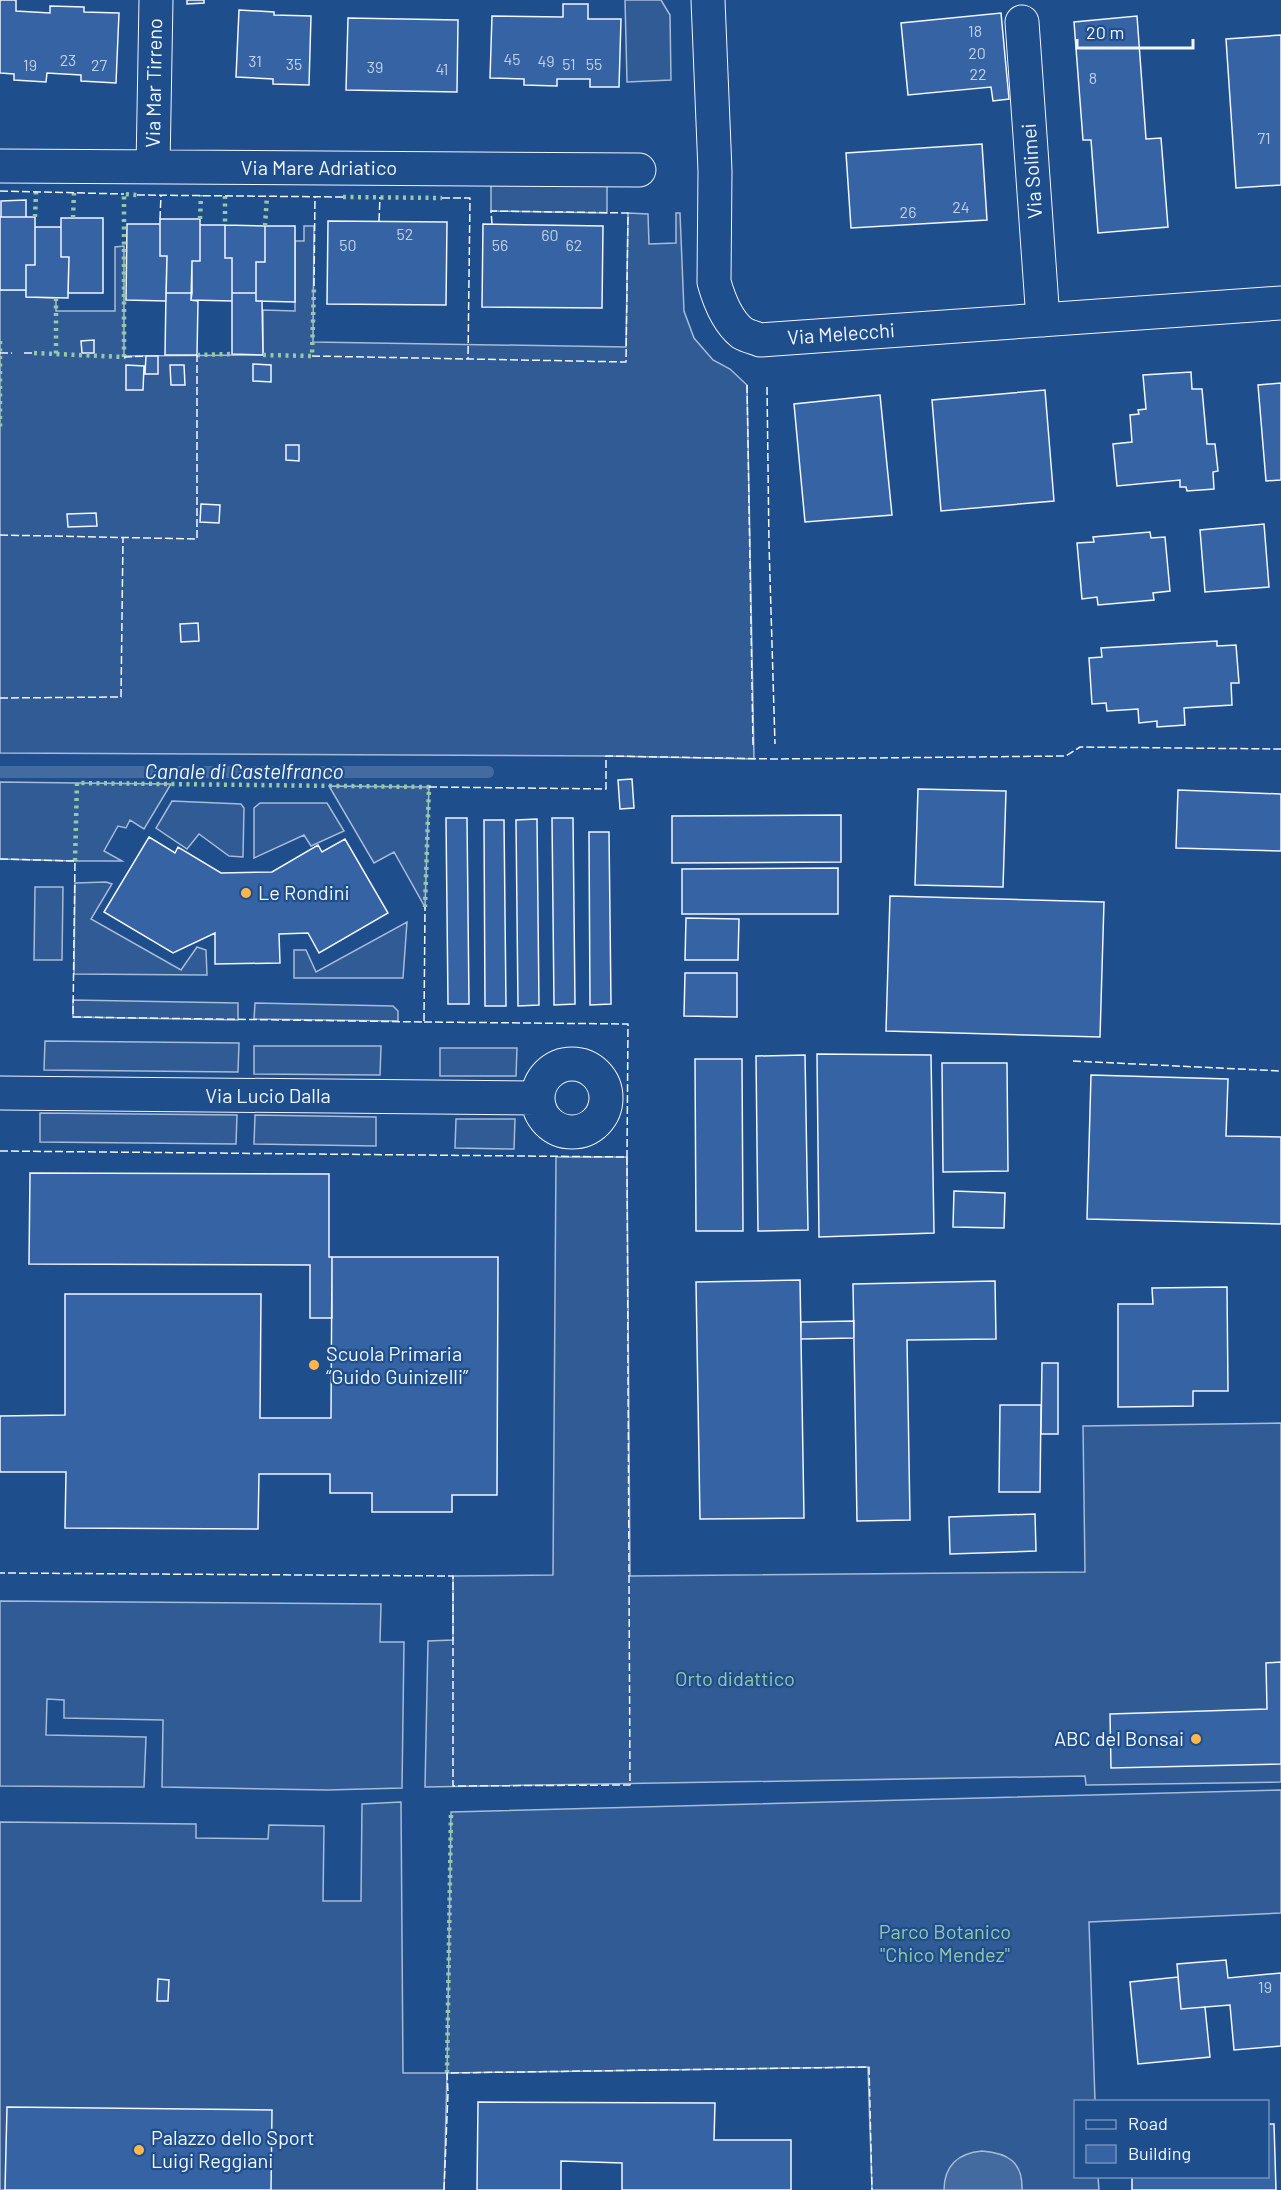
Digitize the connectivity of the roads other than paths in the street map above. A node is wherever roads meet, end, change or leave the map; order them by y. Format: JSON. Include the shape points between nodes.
{"nodes":[{"id":1,"x":156,"y":0,"type":"edge"},
{"id":2,"x":708,"y":0,"type":"edge"},
{"id":3,"x":1022,"y":22,"type":"dead end"},
{"id":4,"x":0,"y":166,"type":"edge"},
{"id":5,"x":153,"y":167,"type":"junction"},
{"id":6,"x":639,"y":170,"type":"dead end"},
{"id":7,"x":1281,"y":303,"type":"edge"},
{"id":8,"x":1043,"y":320,"type":"junction"},
{"id":9,"x":0,"y":1093,"type":"edge"},
{"id":10,"x":537,"y":1098,"type":"dead end"}],
"edges":[{"from":1,"to":5,"type":"street","name":"Via Mar Tirreno"},
{"from":2,"to":8,"type":"street","name":"Via Melecchi","via":[[715,171],[714,282],[729,318],[742,333],[760,340]]},
{"from":3,"to":8,"type":"street","name":"Via Solimei"},
{"from":4,"to":5,"type":"street","name":"Via Mare Adriatico"},
{"from":5,"to":6,"type":"street","name":"Via Mare Adriatico"},
{"from":7,"to":8,"type":"street","name":"Via Melecchi"},
{"from":9,"to":10,"type":"street","name":"Via Lucio Dalla"}]}
